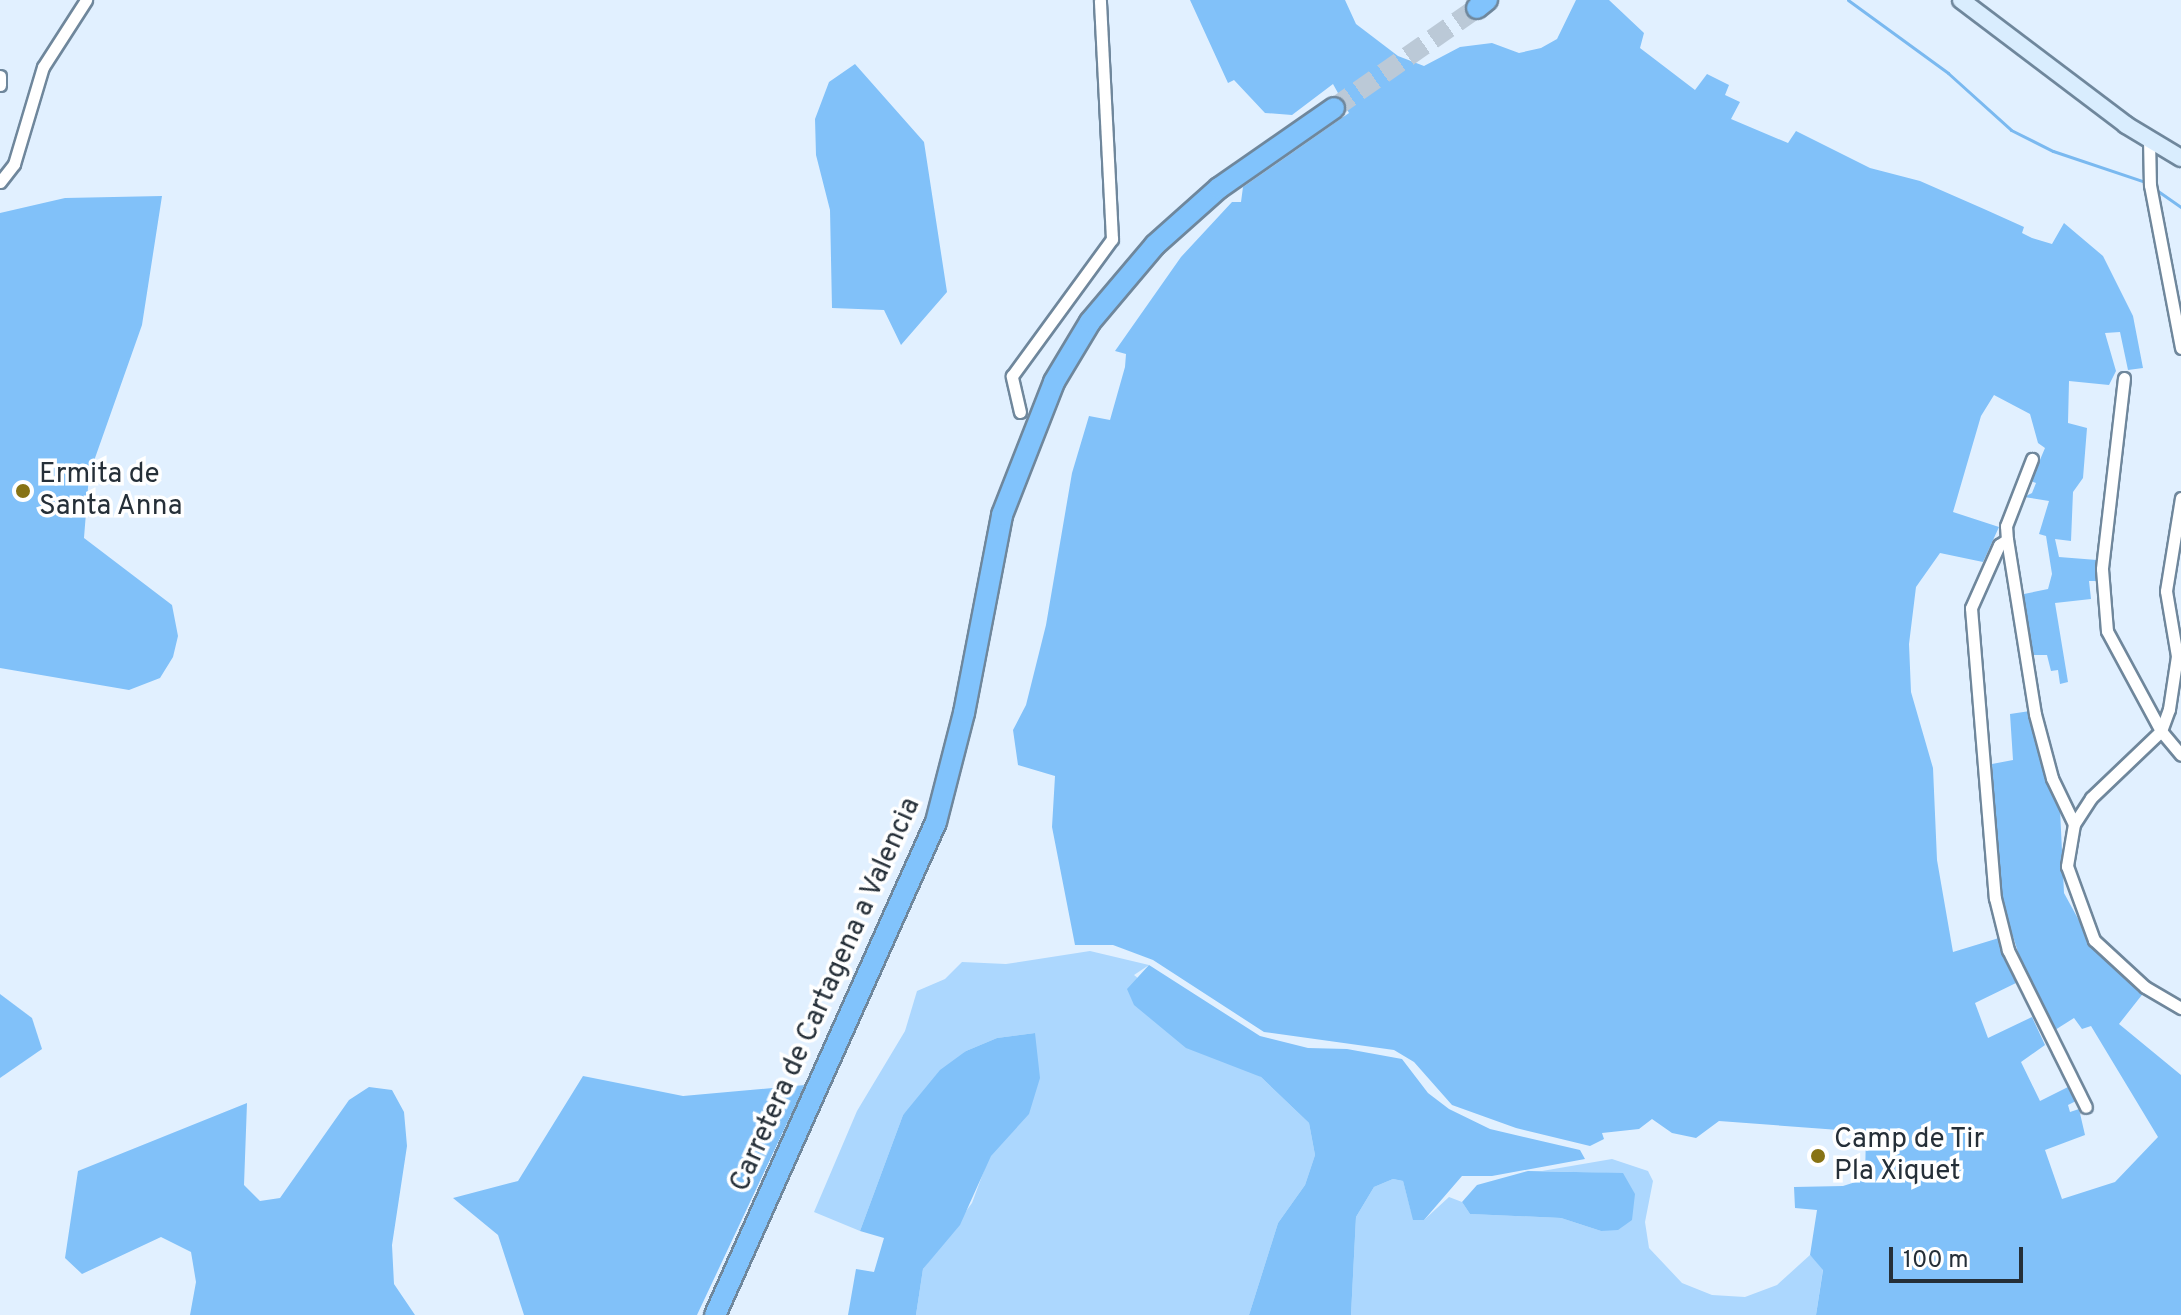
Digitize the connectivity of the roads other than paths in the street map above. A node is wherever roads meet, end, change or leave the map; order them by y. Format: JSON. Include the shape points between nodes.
{"nodes":[{"id":1,"x":86,"y":0,"type":"edge"},
{"id":2,"x":1100,"y":0,"type":"edge"},
{"id":3,"x":1961,"y":0,"type":"edge"},
{"id":4,"x":1334,"y":108,"type":"tunnel mouth"},
{"id":5,"x":2149,"y":139,"type":"junction"},
{"id":6,"x":2181,"y":158,"type":"edge"},
{"id":7,"x":0,"y":182,"type":"edge"},
{"id":8,"x":2181,"y":348,"type":"edge"},
{"id":9,"x":2124,"y":378,"type":"dead end"},
{"id":10,"x":1020,"y":412,"type":"dead end"},
{"id":11,"x":2032,"y":459,"type":"dead end"},
{"id":12,"x":2181,"y":498,"type":"edge"},
{"id":13,"x":2007,"y":540,"type":"junction"},
{"id":14,"x":2161,"y":731,"type":"junction"},
{"id":15,"x":2181,"y":755,"type":"edge"},
{"id":16,"x":2074,"y":824,"type":"junction"},
{"id":17,"x":2181,"y":1008,"type":"edge"},
{"id":18,"x":2086,"y":1107,"type":"dead end"},
{"id":19,"x":715,"y":1315,"type":"edge"}],
"edges":[{"from":1,"to":7,"type":"street","via":[[43,67],[14,164]]},
{"from":2,"to":10,"type":"street","via":[[1112,239],[1012,376]]},
{"from":3,"to":5,"type":"street"},
{"from":4,"to":19,"type":"highway","name":"Carretera de Cartagena a Valencia","via":[[1219,188],[1155,245],[1090,322],[1047,395],[1002,515],[964,713],[936,822]]},
{"from":5,"to":6,"type":"street"},
{"from":5,"to":8,"type":"street","via":[[2150,185]]},
{"from":9,"to":14,"type":"street","via":[[2102,569],[2107,631]]},
{"from":11,"to":13,"type":"street","via":[[2006,526]]},
{"from":12,"to":14,"type":"street","via":[[2166,591],[2177,656]]},
{"from":13,"to":16,"type":"street","via":[[2035,714],[2052,778]]},
{"from":13,"to":18,"type":"street","via":[[1999,545],[1971,608],[1995,898],[2008,950]]},
{"from":14,"to":15,"type":"street"},
{"from":14,"to":16,"type":"street","via":[[2091,798]]},
{"from":16,"to":17,"type":"street","via":[[2067,866],[2094,940],[2145,987]]}]}
